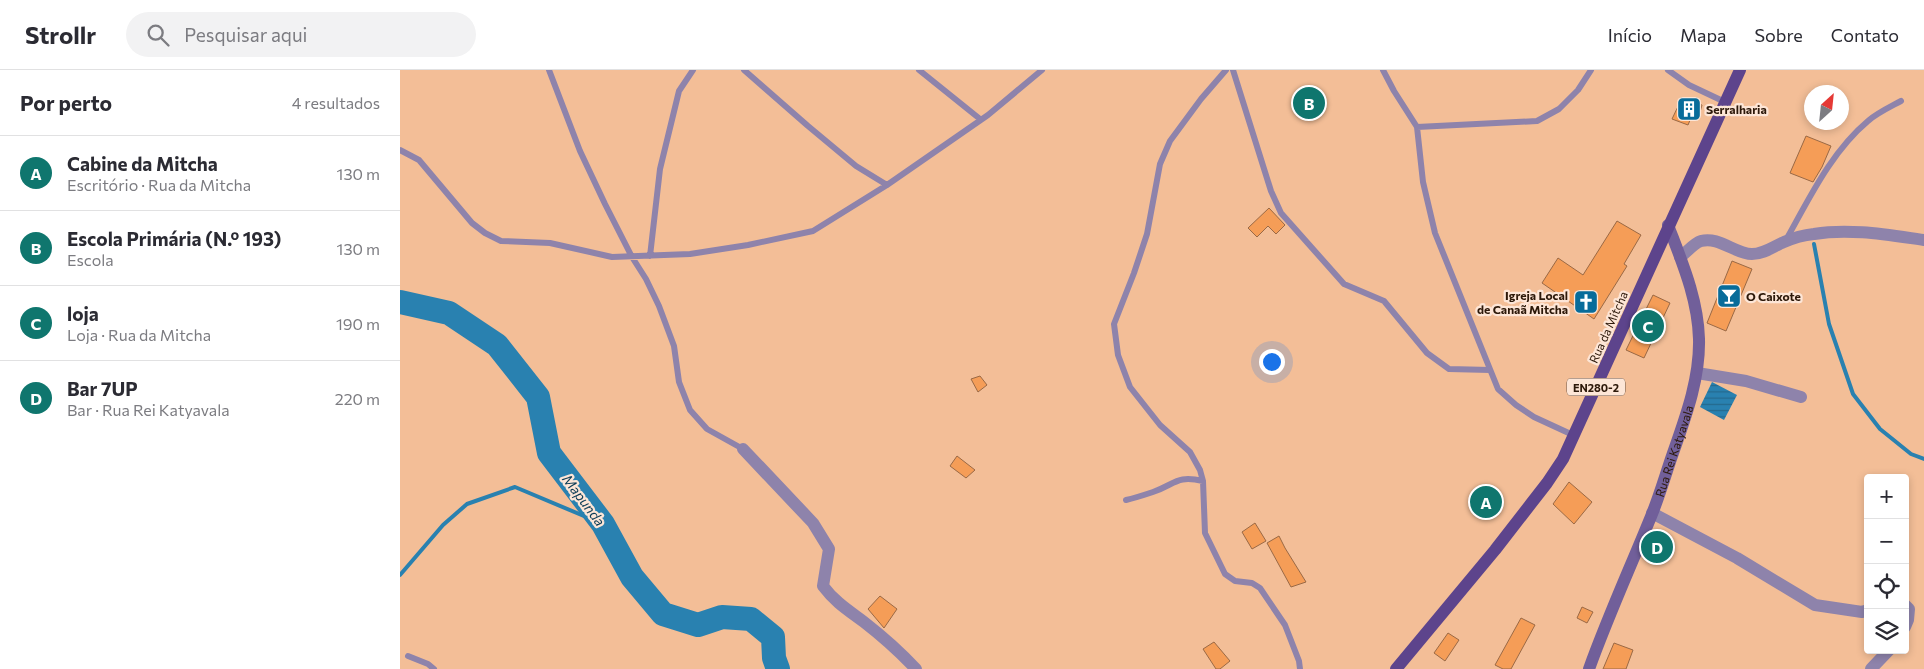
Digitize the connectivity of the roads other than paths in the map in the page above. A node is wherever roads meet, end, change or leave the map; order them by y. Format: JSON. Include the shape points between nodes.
{"nodes":[{"id":1,"x":549,"y":70,"type":"edge"},
{"id":2,"x":693,"y":70,"type":"edge"},
{"id":3,"x":744,"y":70,"type":"edge"},
{"id":4,"x":919,"y":70,"type":"edge"},
{"id":5,"x":1042,"y":70,"type":"edge"},
{"id":6,"x":1226,"y":70,"type":"edge"},
{"id":7,"x":1233,"y":70,"type":"edge"},
{"id":8,"x":1383,"y":70,"type":"edge"},
{"id":9,"x":1591,"y":70,"type":"edge"},
{"id":10,"x":1668,"y":70,"type":"edge"},
{"id":11,"x":1740,"y":70,"type":"edge"},
{"id":12,"x":1900,"y":101,"type":"dead end"},
{"id":13,"x":1725,"y":102,"type":"junction"},
{"id":14,"x":980,"y":119,"type":"junction"},
{"id":15,"x":1417,"y":127,"type":"junction"},
{"id":16,"x":400,"y":150,"type":"edge"},
{"id":17,"x":888,"y":184,"type":"junction"},
{"id":18,"x":1668,"y":225,"type":"junction"},
{"id":19,"x":1924,"y":240,"type":"edge"},
{"id":20,"x":1785,"y":242,"type":"junction"},
{"id":21,"x":650,"y":256,"type":"junction"},
{"id":22,"x":632,"y":257,"type":"junction"},
{"id":23,"x":1680,"y":257,"type":"junction"},
{"id":24,"x":1490,"y":370,"type":"junction"},
{"id":25,"x":1697,"y":373,"type":"junction"},
{"id":26,"x":1801,"y":397,"type":"dead end"},
{"id":27,"x":1573,"y":435,"type":"junction"},
{"id":28,"x":743,"y":449,"type":"joint"},
{"id":29,"x":1203,"y":481,"type":"junction"},
{"id":30,"x":1126,"y":500,"type":"dead end"},
{"id":31,"x":1652,"y":513,"type":"junction"},
{"id":32,"x":1864,"y":611,"type":"edge"},
{"id":33,"x":1885,"y":654,"type":"edge"},
{"id":34,"x":408,"y":656,"type":"dead end"},
{"id":35,"x":434,"y":669,"type":"edge"},
{"id":36,"x":916,"y":669,"type":"edge"},
{"id":37,"x":1300,"y":669,"type":"edge"},
{"id":38,"x":1396,"y":669,"type":"edge"},
{"id":39,"x":1590,"y":669,"type":"edge"},
{"id":40,"x":1871,"y":669,"type":"edge"}],
"edges":[{"from":1,"to":22,"type":"lane","via":[[580,151]]},
{"from":2,"to":21,"type":"lane","via":[[680,91],[660,169]]},
{"from":3,"to":17,"type":"lane","via":[[856,166]]},
{"from":4,"to":14,"type":"lane"},
{"from":5,"to":14,"type":"lane"},
{"from":6,"to":29,"type":"lane","via":[[1170,141],[1160,164],[1147,234],[1114,324],[1118,355],[1130,387],[1160,425],[1190,452]]},
{"from":7,"to":24,"type":"lane","via":[[1281,213],[1344,284],[1384,301],[1428,353],[1449,369]]},
{"from":8,"to":15,"type":"lane"},
{"from":9,"to":15,"type":"lane","via":[[1578,90],[1559,109],[1537,120]]},
{"from":10,"to":13,"type":"lane","via":[[1689,85]]},
{"from":11,"to":13,"type":"main road","name":"Rua da Mitcha","number":"EN280-2"},
{"from":12,"to":20,"type":"lane","via":[[1868,120],[1842,148]]},
{"from":13,"to":18,"type":"main road","name":"Rua da Mitcha","number":"EN280-2"},
{"from":14,"to":17,"type":"lane"},
{"from":15,"to":24,"type":"lane","via":[[1423,182],[1435,234]]},
{"from":16,"to":22,"type":"lane","via":[[419,160],[472,223],[501,241],[550,243],[612,257]]},
{"from":17,"to":21,"type":"lane","via":[[813,231],[690,254]]},
{"from":18,"to":23,"type":"main road","name":"Rua Rei Katyavala"},
{"from":18,"to":27,"type":"main road","name":"Rua da Mitcha","number":"EN280-2"},
{"from":19,"to":20,"type":"street","via":[[1835,231]]},
{"from":20,"to":23,"type":"street","via":[[1753,254],[1718,242],[1701,241]]},
{"from":21,"to":22,"type":"lane"},
{"from":22,"to":28,"type":"lane","via":[[659,306],[674,346],[679,382],[690,410],[707,429]]},
{"from":23,"to":25,"type":"main road","name":"Rua Rei Katyavala","via":[[1695,305],[1699,338]]},
{"from":24,"to":27,"type":"lane","via":[[1498,389],[1516,405]]},
{"from":25,"to":26,"type":"street","via":[[1746,381]]},
{"from":25,"to":31,"type":"main road","name":"Rua Rei Katyavala"},
{"from":27,"to":38,"type":"main road","name":"Rua da Mitcha","number":"EN280-2","via":[[1548,483]]},
{"from":28,"to":36,"type":"street","via":[[813,523],[829,549],[823,586],[833,599],[904,655]]},
{"from":29,"to":30,"type":"lane","via":[[1178,479],[1155,492]]},
{"from":29,"to":37,"type":"lane","via":[[1206,533],[1225,574],[1235,581],[1252,583],[1260,588],[1285,625]]},
{"from":31,"to":32,"type":"street","via":[[1737,558],[1815,605]]},
{"from":31,"to":39,"type":"main road","name":"Rua Rei Katyavala"},
{"from":33,"to":40,"type":"street"},
{"from":34,"to":35,"type":"lane"}]}
